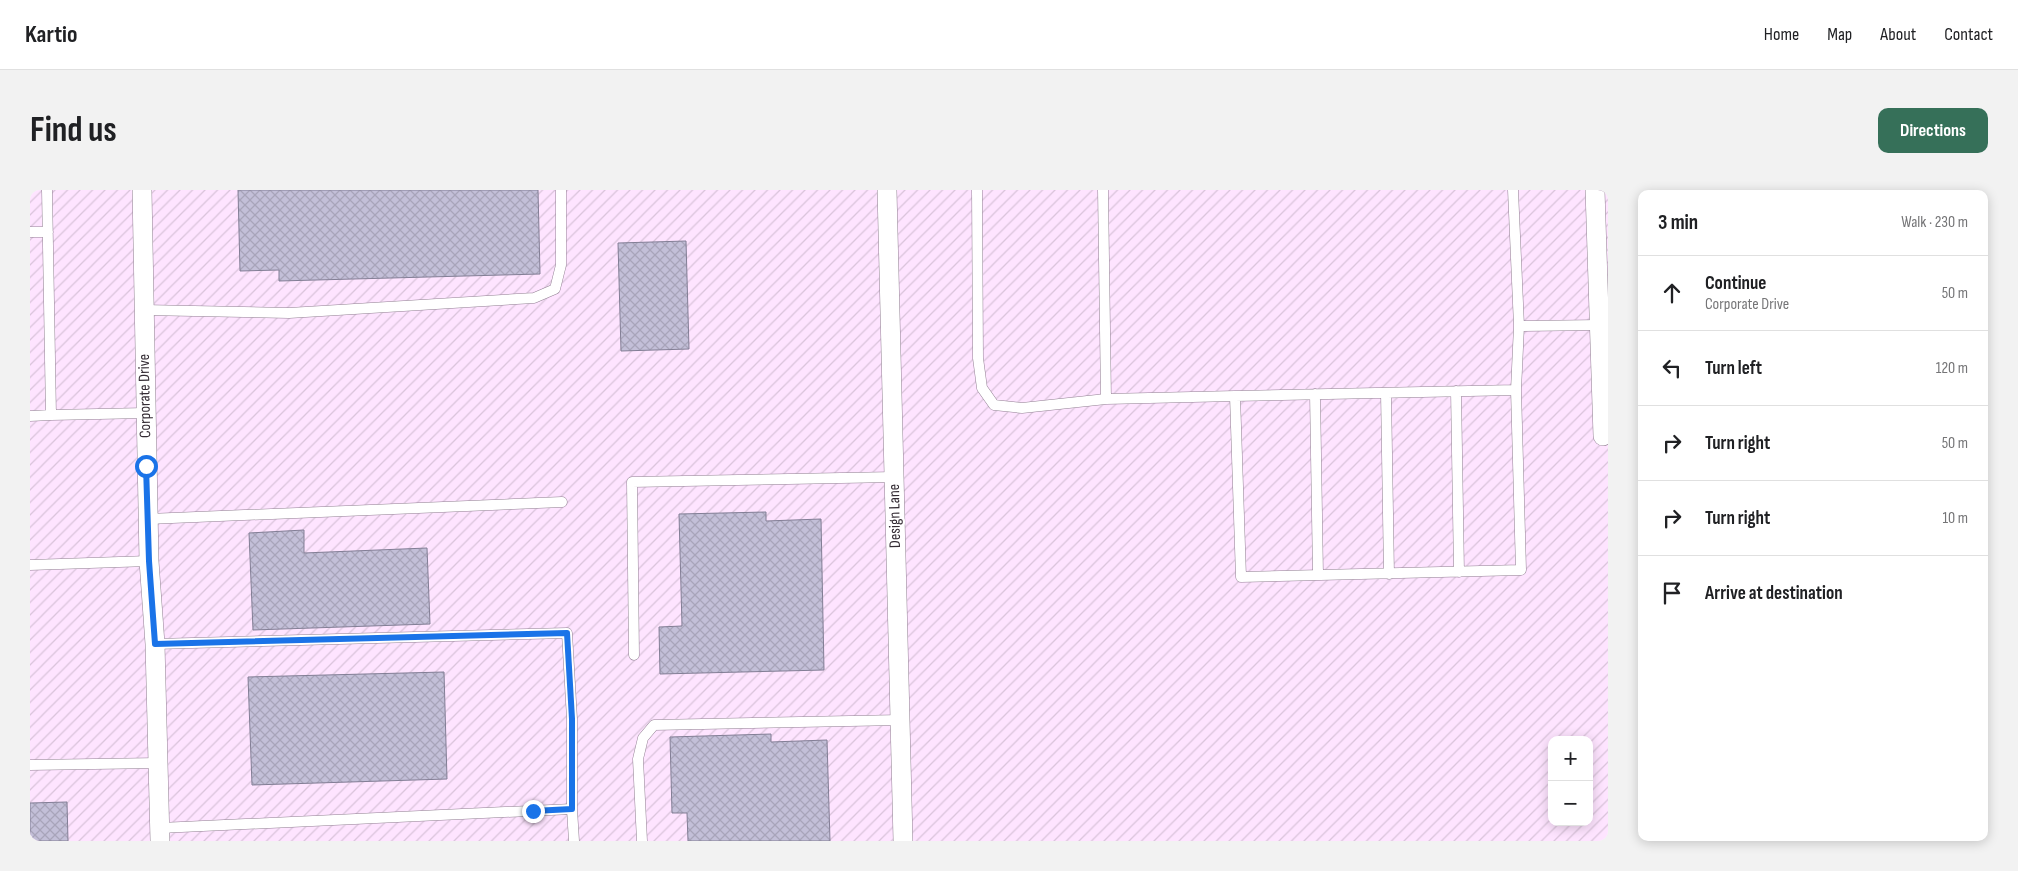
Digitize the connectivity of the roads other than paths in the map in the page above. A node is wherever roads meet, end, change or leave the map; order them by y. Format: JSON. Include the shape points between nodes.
{"nodes":[{"id":1,"x":47,"y":190,"type":"edge"},
{"id":2,"x":142,"y":190,"type":"edge"},
{"id":3,"x":560,"y":190,"type":"edge"},
{"id":4,"x":886,"y":190,"type":"edge"},
{"id":5,"x":977,"y":190,"type":"edge"},
{"id":6,"x":1103,"y":190,"type":"edge"},
{"id":7,"x":1513,"y":190,"type":"edge"},
{"id":8,"x":1596,"y":190,"type":"edge"},
{"id":9,"x":30,"y":232,"type":"edge"},
{"id":10,"x":48,"y":232,"type":"junction"},
{"id":11,"x":144,"y":310,"type":"junction"},
{"id":12,"x":1599,"y":325,"type":"junction"},
{"id":13,"x":1518,"y":326,"type":"junction"},
{"id":14,"x":1516,"y":390,"type":"junction"},
{"id":15,"x":1456,"y":391,"type":"junction"},
{"id":16,"x":1386,"y":392,"type":"junction"},
{"id":17,"x":1315,"y":394,"type":"junction"},
{"id":18,"x":1235,"y":396,"type":"junction"},
{"id":19,"x":1106,"y":399,"type":"junction"},
{"id":20,"x":1605,"y":399,"type":"edge"},
{"id":21,"x":145,"y":413,"type":"junction"},
{"id":22,"x":51,"y":415,"type":"junction"},
{"id":23,"x":30,"y":416,"type":"edge"},
{"id":24,"x":1602,"y":436,"type":"dead end"},
{"id":25,"x":894,"y":477,"type":"junction"},
{"id":26,"x":562,"y":502,"type":"dead end"},
{"id":27,"x":148,"y":519,"type":"junction"},
{"id":28,"x":149,"y":561,"type":"junction"},
{"id":29,"x":30,"y":565,"type":"edge"},
{"id":30,"x":1459,"y":572,"type":"junction"},
{"id":31,"x":1389,"y":574,"type":"junction"},
{"id":32,"x":1318,"y":575,"type":"junction"},
{"id":33,"x":155,"y":644,"type":"junction"},
{"id":34,"x":634,"y":655,"type":"dead end"},
{"id":35,"x":900,"y":720,"type":"junction"},
{"id":36,"x":158,"y":763,"type":"junction"},
{"id":37,"x":30,"y":765,"type":"edge"},
{"id":38,"x":572,"y":809,"type":"junction"},
{"id":39,"x":160,"y":834,"type":"edge"},
{"id":40,"x":574,"y":841,"type":"edge"},
{"id":41,"x":642,"y":841,"type":"edge"},
{"id":42,"x":903,"y":841,"type":"edge"}],
"edges":[{"from":1,"to":10,"type":"lane"},
{"from":2,"to":11,"type":"street","name":"Corporate Drive"},
{"from":3,"to":11,"type":"lane","via":[[560,265],[555,289],[534,298],[289,313]]},
{"from":4,"to":25,"type":"street","name":"Design Lane"},
{"from":5,"to":19,"type":"lane","via":[[978,358],[982,388],[994,405],[1022,408]]},
{"from":6,"to":19,"type":"lane"},
{"from":7,"to":13,"type":"lane"},
{"from":8,"to":12,"type":"street"},
{"from":9,"to":10,"type":"lane"},
{"from":10,"to":22,"type":"lane"},
{"from":11,"to":21,"type":"street","name":"Corporate Drive"},
{"from":12,"to":13,"type":"lane"},
{"from":12,"to":20,"type":"street"},
{"from":13,"to":14,"type":"lane"},
{"from":14,"to":15,"type":"lane"},
{"from":14,"to":30,"type":"lane","via":[[1521,570]]},
{"from":15,"to":16,"type":"lane"},
{"from":15,"to":30,"type":"lane"},
{"from":16,"to":17,"type":"lane"},
{"from":16,"to":31,"type":"lane"},
{"from":17,"to":18,"type":"lane"},
{"from":17,"to":32,"type":"lane"},
{"from":18,"to":19,"type":"lane"},
{"from":18,"to":32,"type":"lane","via":[[1241,577]]},
{"from":20,"to":24,"type":"street"},
{"from":21,"to":22,"type":"lane"},
{"from":21,"to":27,"type":"street","name":"Corporate Drive"},
{"from":22,"to":23,"type":"lane"},
{"from":25,"to":34,"type":"lane","via":[[632,482]]},
{"from":25,"to":35,"type":"street","name":"Design Lane"},
{"from":26,"to":27,"type":"lane"},
{"from":27,"to":28,"type":"street","name":"Corporate Drive"},
{"from":28,"to":29,"type":"lane"},
{"from":28,"to":33,"type":"street","name":"Corporate Drive"},
{"from":30,"to":31,"type":"lane"},
{"from":31,"to":32,"type":"lane"},
{"from":33,"to":36,"type":"street","name":"Corporate Drive"},
{"from":33,"to":38,"type":"lane","via":[[567,633],[572,719]]},
{"from":35,"to":41,"type":"lane","via":[[654,725],[643,738],[638,759]]},
{"from":35,"to":42,"type":"street","name":"Design Lane"},
{"from":36,"to":37,"type":"lane"},
{"from":36,"to":39,"type":"street","name":"Corporate Drive"},
{"from":38,"to":39,"type":"lane"},
{"from":38,"to":40,"type":"lane"}]}
